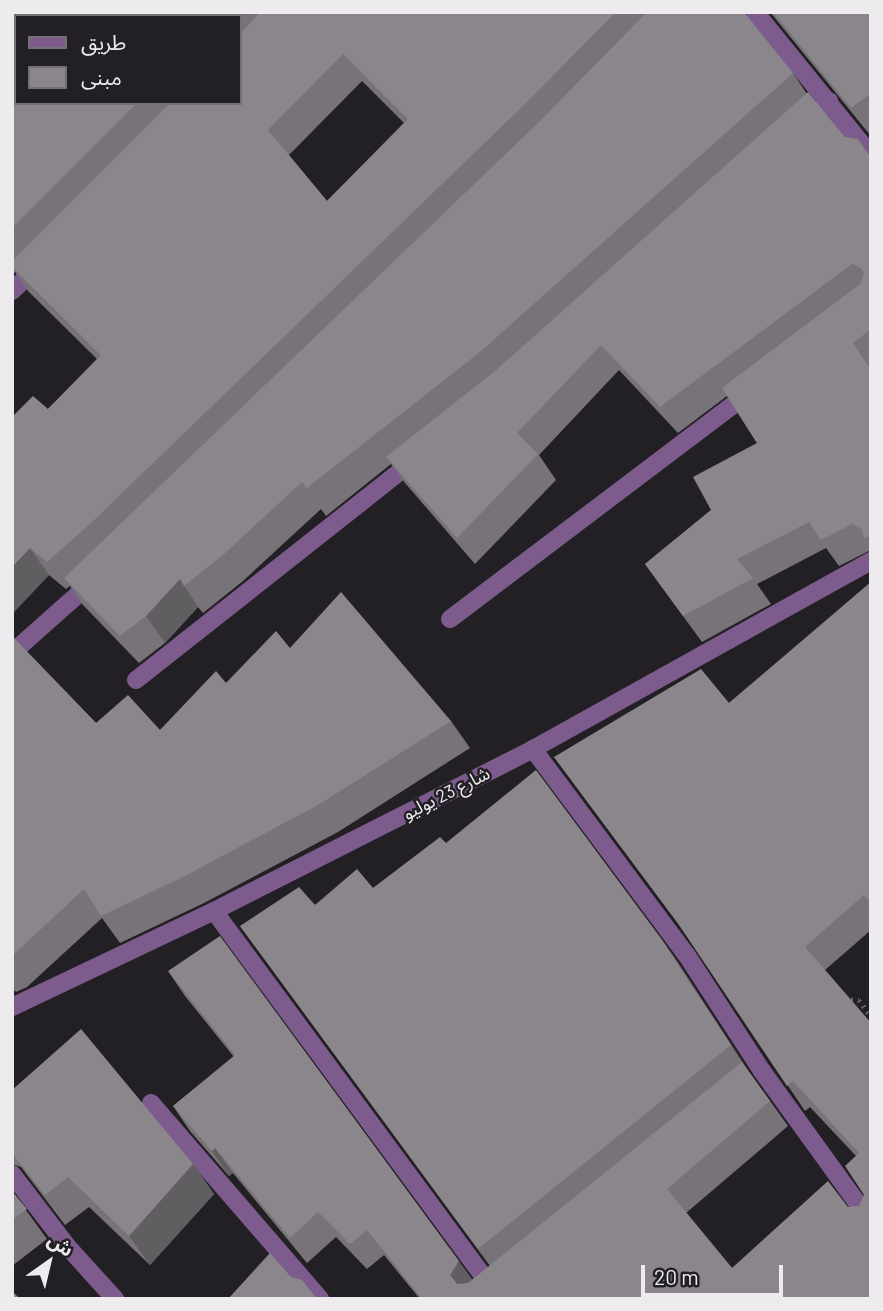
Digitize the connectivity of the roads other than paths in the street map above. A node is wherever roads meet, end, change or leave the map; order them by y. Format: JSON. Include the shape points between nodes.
{"nodes":[{"id":1,"x":755,"y":12,"type":"edge"},
{"id":2,"x":829,"y":101,"type":"junction"},
{"id":3,"x":788,"y":138,"type":"edge"},
{"id":4,"x":871,"y":155,"type":"edge"},
{"id":5,"x":52,"y":251,"type":"edge"},
{"id":6,"x":12,"y":291,"type":"edge"},
{"id":7,"x":771,"y":376,"type":"edge"},
{"id":8,"x":430,"y":448,"type":"edge"},
{"id":9,"x":871,"y":561,"type":"edge"},
{"id":10,"x":108,"y":568,"type":"edge"},
{"id":11,"x":450,"y":619,"type":"dead end"},
{"id":12,"x":12,"y":653,"type":"edge"},
{"id":13,"x":136,"y":680,"type":"dead end"},
{"id":14,"x":533,"y":749,"type":"junction"},
{"id":15,"x":214,"y":911,"type":"junction"},
{"id":16,"x":12,"y":1007,"type":"edge"},
{"id":17,"x":151,"y":1103,"type":"dead end"},
{"id":18,"x":12,"y":1174,"type":"edge"},
{"id":19,"x":871,"y":1222,"type":"edge"},
{"id":20,"x":491,"y":1289,"type":"edge"},
{"id":21,"x":115,"y":1299,"type":"edge"},
{"id":22,"x":320,"y":1299,"type":"edge"}],
"edges":[{"from":1,"to":2,"type":"street"},
{"from":2,"to":3,"type":"street"},
{"from":2,"to":4,"type":"street"},
{"from":5,"to":6,"type":"street"},
{"from":7,"to":11,"type":"street"},
{"from":8,"to":13,"type":"street"},
{"from":9,"to":14,"type":"street","name":"شارع 23 يوليو"},
{"from":10,"to":12,"type":"street"},
{"from":14,"to":15,"type":"street","name":"شارع 23 يوليو"},
{"from":14,"to":19,"type":"street","via":[[686,954],[757,1076]]},
{"from":15,"to":16,"type":"street","name":"شارع 23 يوليو"},
{"from":15,"to":20,"type":"street"},
{"from":17,"to":22,"type":"street"},
{"from":18,"to":21,"type":"street","via":[[66,1246]]}]}
